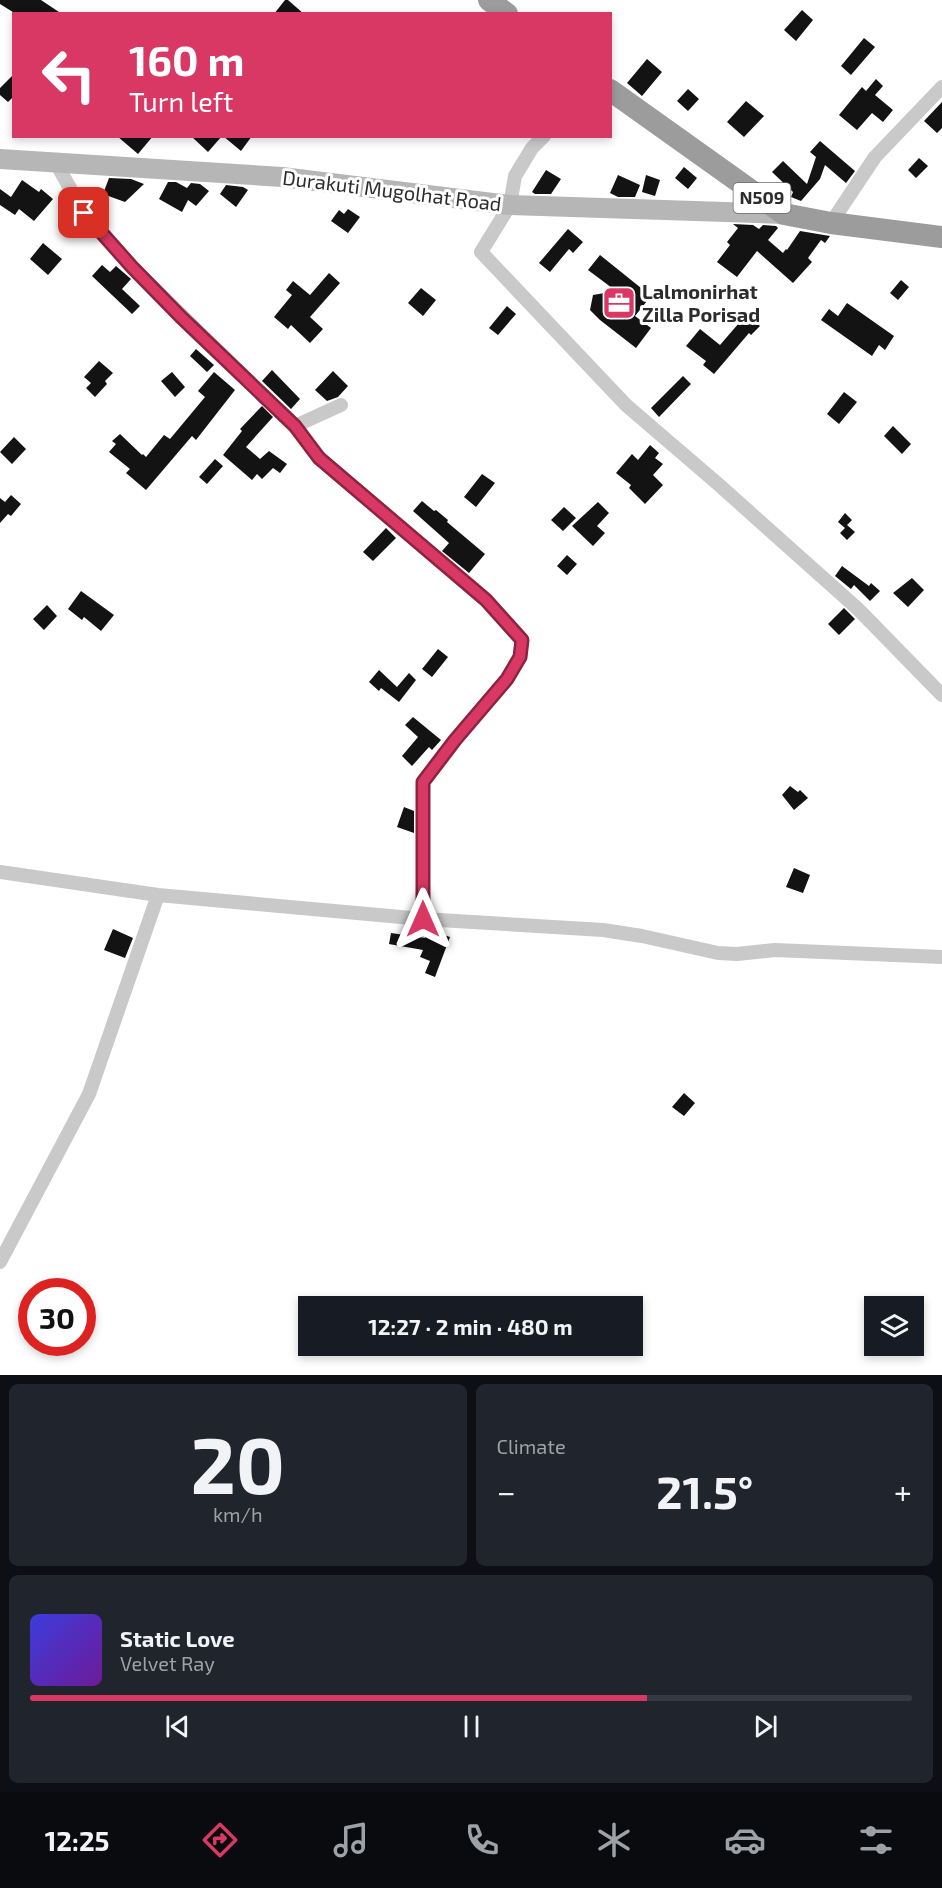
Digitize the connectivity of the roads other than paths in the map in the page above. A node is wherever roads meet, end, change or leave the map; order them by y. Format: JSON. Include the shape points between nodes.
{"nodes":[{"id":1,"x":489,"y":0,"type":"edge"},
{"id":2,"x":504,"y":12,"type":"edge"},
{"id":3,"x":942,"y":87,"type":"edge"},
{"id":4,"x":612,"y":91,"type":"edge"},
{"id":5,"x":542,"y":138,"type":"edge"},
{"id":6,"x":0,"y":159,"type":"edge"},
{"id":7,"x":56,"y":163,"type":"junction"},
{"id":8,"x":510,"y":205,"type":"junction"},
{"id":9,"x":784,"y":214,"type":"junction"},
{"id":10,"x":831,"y":223,"type":"junction"},
{"id":11,"x":942,"y":237,"type":"edge"},
{"id":12,"x":341,"y":405,"type":"dead end"},
{"id":13,"x":295,"y":426,"type":"junction"},
{"id":14,"x":942,"y":695,"type":"edge"},
{"id":15,"x":0,"y":872,"type":"edge"},
{"id":16,"x":158,"y":895,"type":"junction"},
{"id":17,"x":423,"y":919,"type":"junction"},
{"id":18,"x":942,"y":957,"type":"edge"},
{"id":19,"x":0,"y":1262,"type":"edge"}],
"edges":[{"from":1,"to":2,"type":"highway"},
{"from":3,"to":10,"type":"street","via":[[875,157]]},
{"from":4,"to":9,"type":"highway","number":"N509"},
{"from":5,"to":8,"type":"street","via":[[515,176]]},
{"from":6,"to":7,"type":"main road","name":"Durakuti Mugolhat Road"},
{"from":7,"to":8,"type":"main road","name":"Durakuti Mugolhat Road","via":[[282,177]]},
{"from":7,"to":13,"type":"street","via":[[84,213],[132,267]]},
{"from":8,"to":9,"type":"main road","name":"Durakuti Mugolhat Road"},
{"from":8,"to":14,"type":"street","via":[[482,252],[626,405],[858,609]]},
{"from":9,"to":10,"type":"highway","number":"N509"},
{"from":10,"to":11,"type":"highway","number":"N509"},
{"from":12,"to":13,"type":"street"},
{"from":13,"to":17,"type":"street","via":[[319,458],[486,600],[522,640],[520,657],[507,679],[423,782]]},
{"from":15,"to":16,"type":"street"},
{"from":16,"to":17,"type":"street"},
{"from":16,"to":19,"type":"street","via":[[89,1094]]},
{"from":17,"to":18,"type":"street","via":[[603,930],[718,953],[775,950]]}]}
